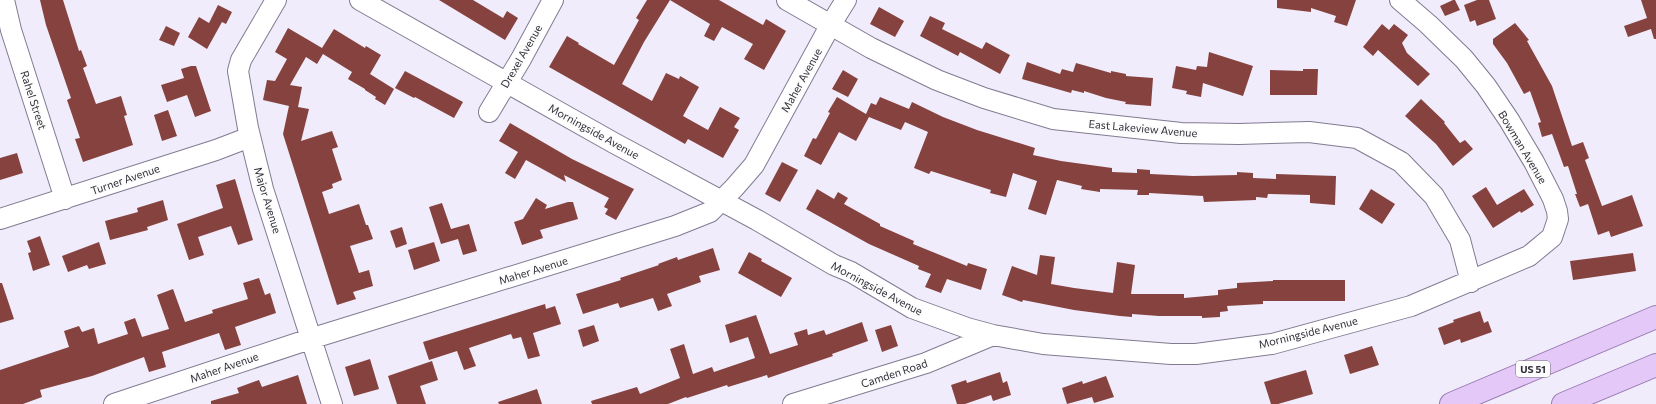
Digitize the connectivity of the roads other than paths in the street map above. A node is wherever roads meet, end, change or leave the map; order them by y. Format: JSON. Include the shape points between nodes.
{"nodes":[{"id":1,"x":4,"y":0,"type":"edge"},
{"id":2,"x":276,"y":0,"type":"edge"},
{"id":3,"x":360,"y":0,"type":"edge"},
{"id":4,"x":552,"y":0,"type":"edge"},
{"id":5,"x":787,"y":0,"type":"edge"},
{"id":6,"x":846,"y":0,"type":"edge"},
{"id":7,"x":1400,"y":0,"type":"edge"},
{"id":8,"x":831,"y":24,"type":"junction"},
{"id":9,"x":506,"y":82,"type":"junction"},
{"id":10,"x":489,"y":112,"type":"dead end"},
{"id":11,"x":250,"y":137,"type":"junction"},
{"id":12,"x":65,"y":199,"type":"junction"},
{"id":13,"x":722,"y":201,"type":"junction"},
{"id":14,"x":0,"y":219,"type":"edge"},
{"id":15,"x":1471,"y":282,"type":"junction"},
{"id":16,"x":1656,"y":312,"type":"edge"},
{"id":17,"x":1656,"y":317,"type":"edge"},
{"id":18,"x":992,"y":335,"type":"junction"},
{"id":19,"x":1615,"y":336,"type":"junction"},
{"id":20,"x":310,"y":339,"type":"junction"},
{"id":21,"x":1656,"y":365,"type":"edge"},
{"id":22,"x":114,"y":404,"type":"edge"},
{"id":23,"x":332,"y":404,"type":"edge"},
{"id":24,"x":794,"y":404,"type":"edge"},
{"id":25,"x":1451,"y":404,"type":"edge"},
{"id":26,"x":1563,"y":404,"type":"edge"}],
"edges":[{"from":1,"to":12,"type":"street","name":"Rahel Street","via":[[11,30]]},
{"from":2,"to":11,"type":"street","name":"Major Avenue","via":[[241,60],[238,71]]},
{"from":3,"to":9,"type":"street","name":"Morningside Avenue"},
{"from":4,"to":9,"type":"street","name":"Drexel Avenue"},
{"from":5,"to":8,"type":"street","name":"East Lakeview Avenue"},
{"from":6,"to":8,"type":"street","name":"Maher Avenue"},
{"from":7,"to":15,"type":"street","name":"Bowman Avenue","via":[[1464,59],[1486,86],[1534,162],[1557,211],[1557,226],[1552,237],[1540,248],[1529,256]]},
{"from":8,"to":13,"type":"street","name":"Maher Avenue","via":[[754,165]]},
{"from":8,"to":15,"type":"street","name":"East Lakeview Avenue","via":[[871,48],[937,80],[984,98],[1053,119],[1181,133],[1309,132],[1358,138],[1401,162],[1434,196],[1460,240]]},
{"from":9,"to":10,"type":"street","name":"Drexel Avenue"},
{"from":9,"to":13,"type":"street","name":"Morningside Avenue"},
{"from":11,"to":12,"type":"street","name":"Turner Avenue"},
{"from":11,"to":20,"type":"street","name":"Major Avenue","via":[[263,189]]},
{"from":12,"to":14,"type":"street","name":"Turner Avenue"},
{"from":13,"to":18,"type":"street","name":"Morningside Avenue","via":[[912,308]]},
{"from":13,"to":20,"type":"street","name":"Maher Avenue","via":[[710,212],[675,226]]},
{"from":15,"to":18,"type":"street","name":"Morningside Avenue","via":[[1411,306],[1272,344],[1196,354],[1144,353],[1043,344]]},
{"from":16,"to":19,"type":"main road"},
{"from":17,"to":19,"type":"main road","number":"US 51"},
{"from":18,"to":24,"type":"street","name":"Camden Road","via":[[926,363]]},
{"from":19,"to":25,"type":"main road","number":"US 51"},
{"from":20,"to":22,"type":"street","name":"Maher Avenue"},
{"from":20,"to":23,"type":"street","name":"Major Avenue"},
{"from":21,"to":26,"type":"main road"}]}
